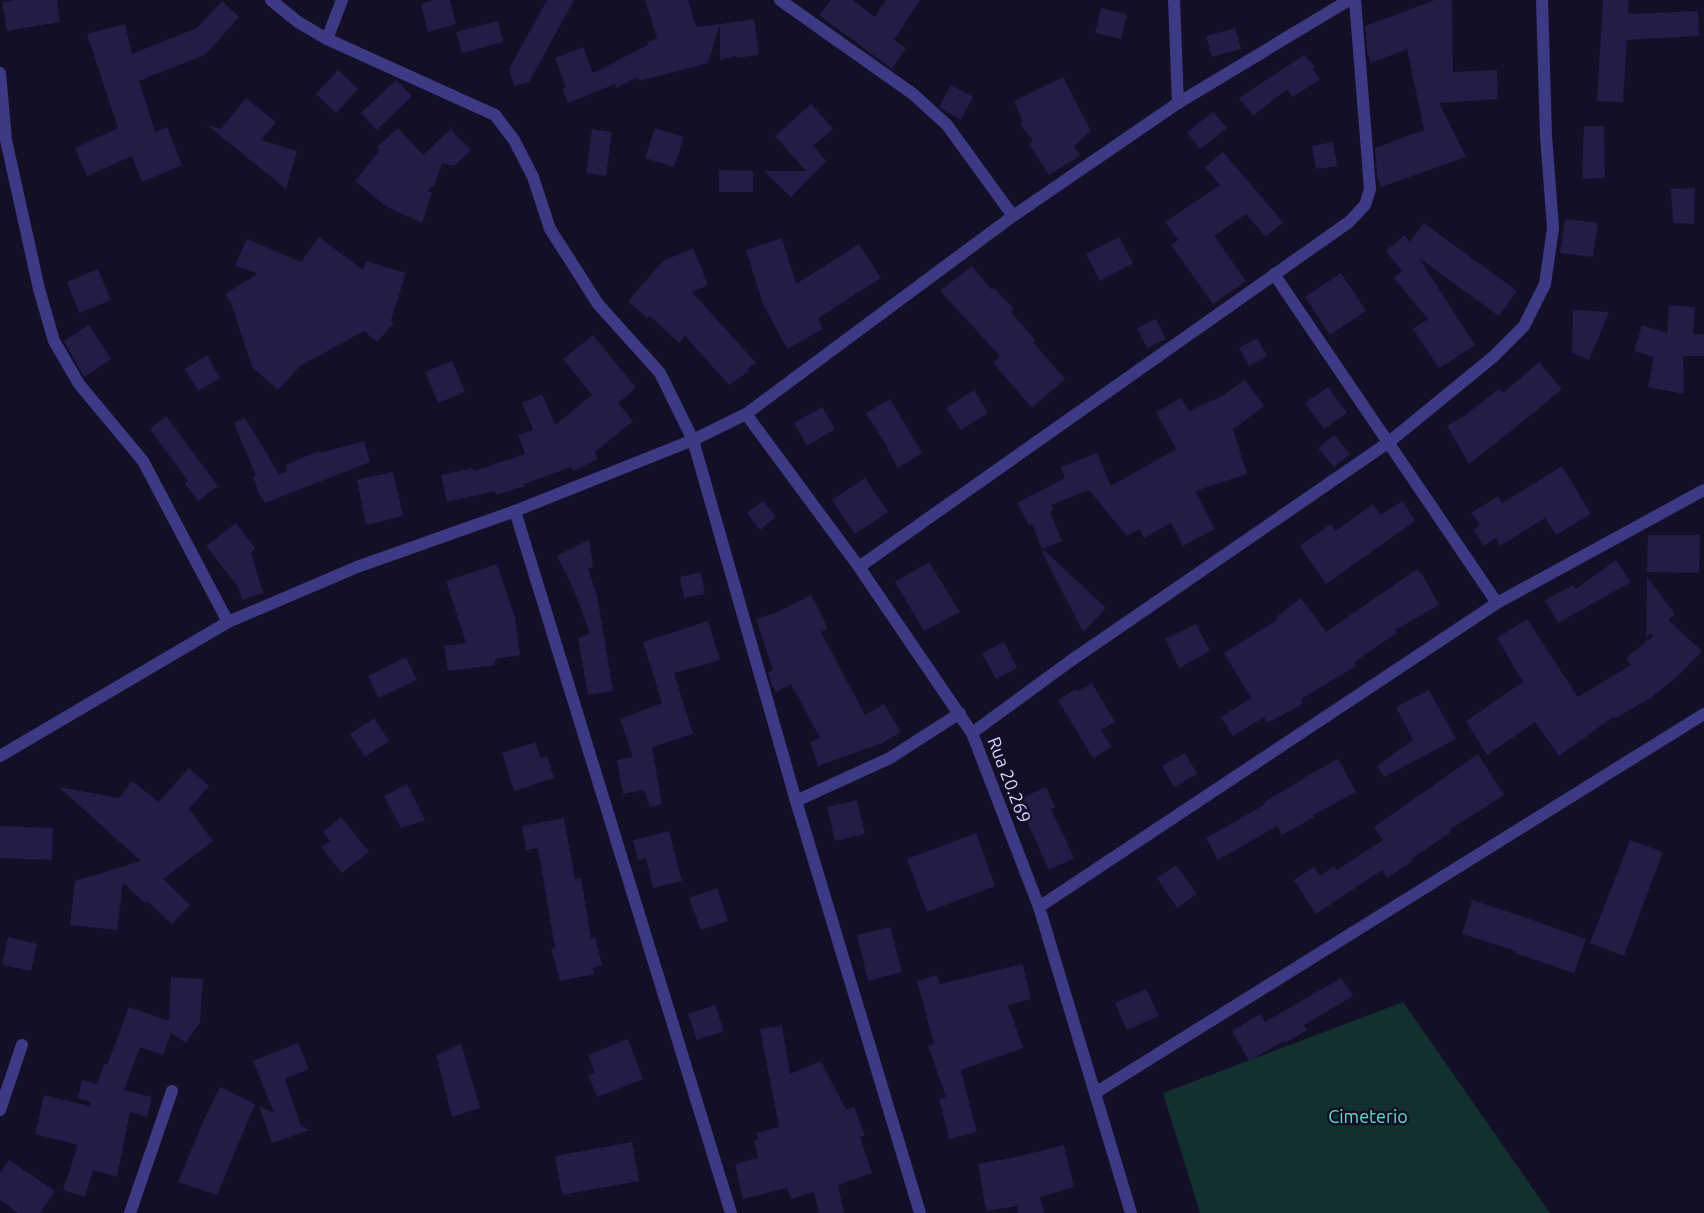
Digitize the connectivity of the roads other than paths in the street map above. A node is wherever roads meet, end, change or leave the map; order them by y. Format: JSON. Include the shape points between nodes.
{"nodes":[{"id":1,"x":271,"y":0,"type":"edge"},
{"id":2,"x":342,"y":0,"type":"edge"},
{"id":3,"x":780,"y":0,"type":"edge"},
{"id":4,"x":1174,"y":0,"type":"edge"},
{"id":5,"x":1349,"y":0,"type":"edge"},
{"id":6,"x":1356,"y":0,"type":"edge"},
{"id":7,"x":1542,"y":0,"type":"edge"},
{"id":8,"x":328,"y":39,"type":"junction"},
{"id":9,"x":0,"y":73,"type":"edge"},
{"id":10,"x":1178,"y":103,"type":"junction"},
{"id":11,"x":1013,"y":216,"type":"junction"},
{"id":12,"x":1274,"y":274,"type":"junction"},
{"id":13,"x":746,"y":414,"type":"junction"},
{"id":14,"x":693,"y":440,"type":"junction"},
{"id":15,"x":1389,"y":442,"type":"junction"},
{"id":16,"x":1704,"y":490,"type":"edge"},
{"id":17,"x":515,"y":511,"type":"junction"},
{"id":18,"x":860,"y":567,"type":"junction"},
{"id":19,"x":1497,"y":603,"type":"junction"},
{"id":20,"x":228,"y":622,"type":"junction"},
{"id":21,"x":960,"y":714,"type":"junction"},
{"id":22,"x":1704,"y":714,"type":"edge"},
{"id":23,"x":972,"y":733,"type":"junction"},
{"id":24,"x":0,"y":756,"type":"edge"},
{"id":25,"x":796,"y":801,"type":"junction"},
{"id":26,"x":1039,"y":907,"type":"junction"},
{"id":27,"x":22,"y":1045,"type":"dead end"},
{"id":28,"x":172,"y":1091,"type":"dead end"},
{"id":29,"x":1095,"y":1093,"type":"junction"},
{"id":30,"x":0,"y":1110,"type":"edge"},
{"id":31,"x":130,"y":1213,"type":"edge"},
{"id":32,"x":731,"y":1213,"type":"edge"},
{"id":33,"x":920,"y":1213,"type":"edge"},
{"id":34,"x":1131,"y":1213,"type":"edge"}],
"edges":[{"from":1,"to":8,"type":"street","via":[[298,22]]},
{"from":2,"to":8,"type":"street"},
{"from":3,"to":11,"type":"street","via":[[920,100],[947,125]]},
{"from":4,"to":10,"type":"street"},
{"from":5,"to":10,"type":"street"},
{"from":6,"to":12,"type":"street","via":[[1370,189],[1365,205],[1349,222]]},
{"from":7,"to":15,"type":"street","via":[[1546,136],[1554,228],[1545,284],[1524,326],[1493,357]]},
{"from":8,"to":14,"type":"street","via":[[495,115],[514,140],[533,177],[550,228],[598,304],[660,373]]},
{"from":9,"to":20,"type":"street","via":[[6,140],[39,289],[54,341],[79,384],[143,461]]},
{"from":10,"to":11,"type":"street"},
{"from":11,"to":13,"type":"street"},
{"from":12,"to":15,"type":"street"},
{"from":12,"to":18,"type":"street"},
{"from":13,"to":14,"type":"street"},
{"from":13,"to":18,"type":"street","name":"Rua 20.269"},
{"from":14,"to":17,"type":"street"},
{"from":14,"to":25,"type":"street"},
{"from":15,"to":19,"type":"street"},
{"from":15,"to":23,"type":"street","via":[[1068,662]]},
{"from":16,"to":19,"type":"street"},
{"from":17,"to":20,"type":"street","via":[[357,567]]},
{"from":17,"to":32,"type":"street"},
{"from":18,"to":21,"type":"street","name":"Rua 20.269"},
{"from":19,"to":26,"type":"street"},
{"from":20,"to":24,"type":"street"},
{"from":21,"to":23,"type":"street","name":"Rua 20.269"},
{"from":21,"to":25,"type":"street","via":[[890,758]]},
{"from":22,"to":29,"type":"street"},
{"from":23,"to":26,"type":"street","name":"Rua 20.269"},
{"from":25,"to":33,"type":"street"},
{"from":26,"to":29,"type":"street","name":"Rua 20.269"},
{"from":27,"to":30,"type":"street"},
{"from":28,"to":31,"type":"street"},
{"from":29,"to":34,"type":"street","name":"Rua 20.269"}]}
